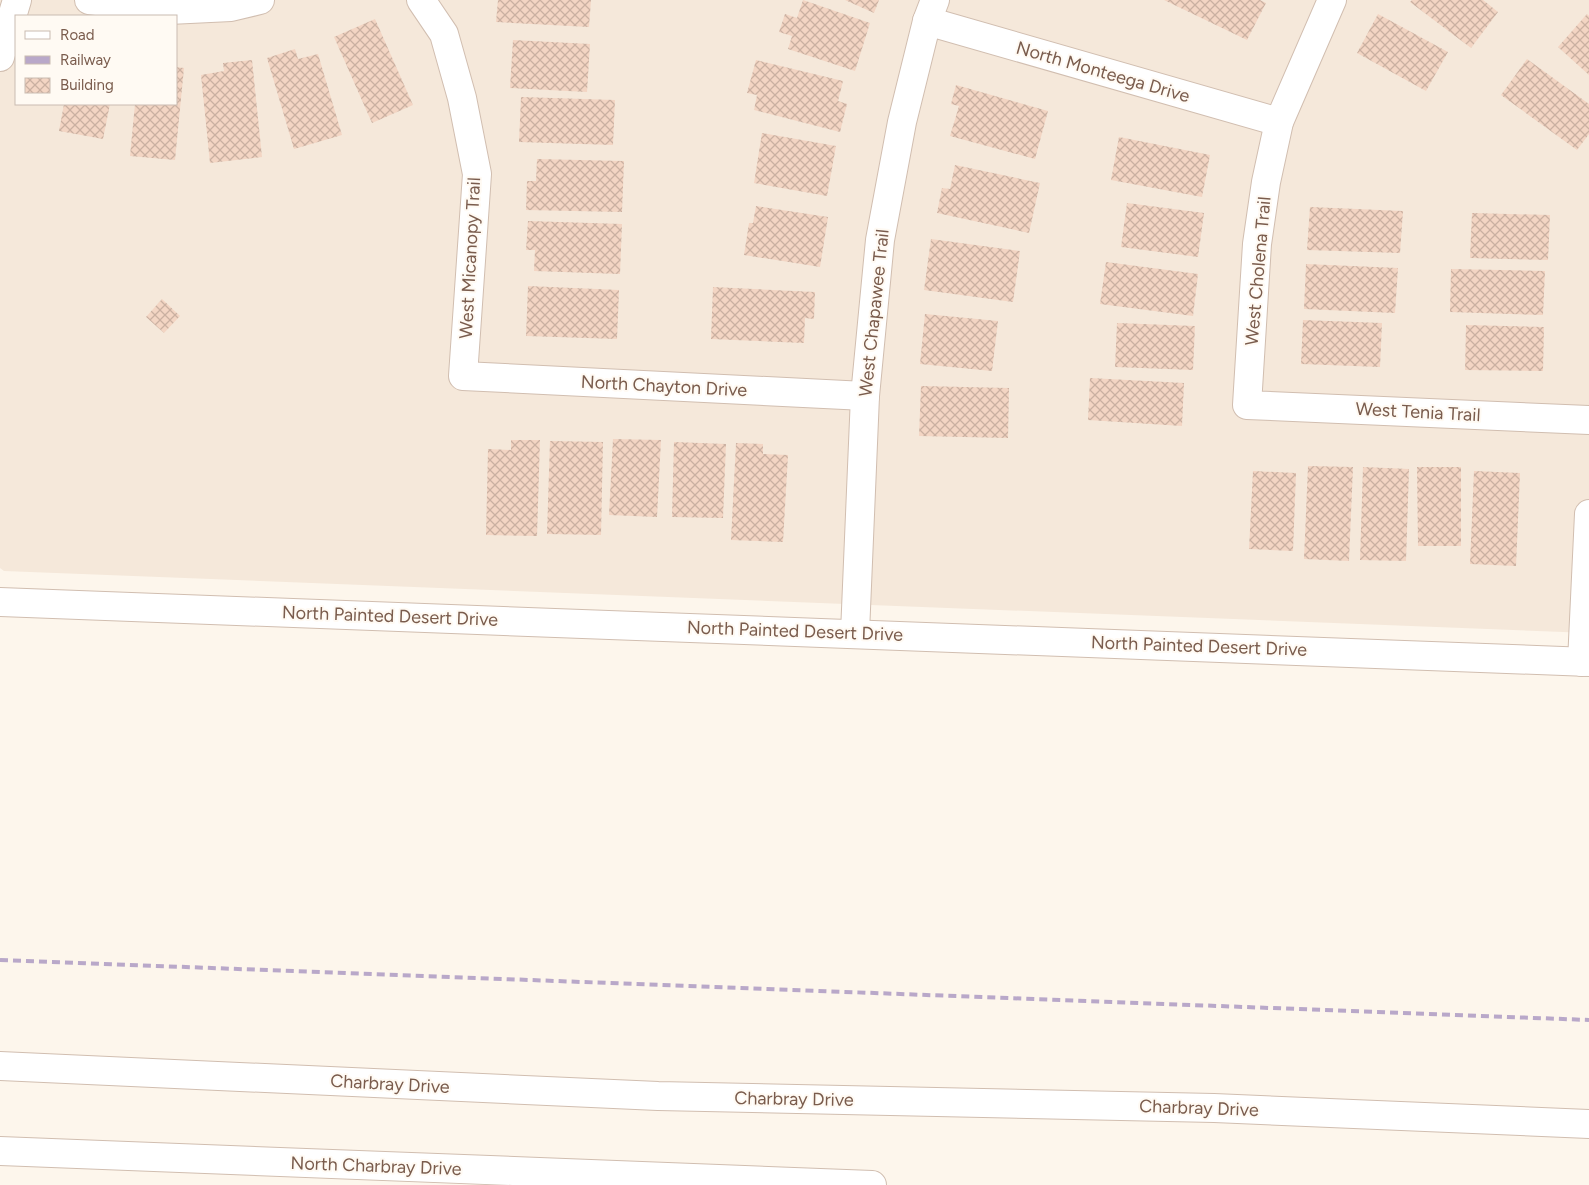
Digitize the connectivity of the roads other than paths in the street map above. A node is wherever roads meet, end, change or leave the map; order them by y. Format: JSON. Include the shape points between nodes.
{"nodes":[{"id":1,"x":17,"y":0,"type":"edge"},
{"id":2,"x":89,"y":0,"type":"edge"},
{"id":3,"x":260,"y":0,"type":"edge"},
{"id":4,"x":421,"y":0,"type":"edge"},
{"id":5,"x":1332,"y":0,"type":"edge"},
{"id":6,"x":931,"y":10,"type":"edge"},
{"id":7,"x":0,"y":57,"type":"edge"},
{"id":8,"x":1279,"y":122,"type":"junction"},
{"id":9,"x":463,"y":376,"type":"joint"},
{"id":10,"x":865,"y":396,"type":"junction"},
{"id":11,"x":1247,"y":405,"type":"joint"},
{"id":12,"x":1589,"y":420,"type":"edge"},
{"id":13,"x":1589,"y":514,"type":"edge"},
{"id":14,"x":0,"y":602,"type":"edge"},
{"id":15,"x":855,"y":633,"type":"junction"},
{"id":16,"x":1585,"y":662,"type":"edge"},
{"id":17,"x":0,"y":1066,"type":"edge"},
{"id":18,"x":1589,"y":1124,"type":"edge"},
{"id":19,"x":0,"y":1151,"type":"edge"},
{"id":20,"x":872,"y":1185,"type":"edge"}],
"edges":[{"from":1,"to":7,"type":"street"},
{"from":2,"to":3,"type":"street","via":[[169,10],[231,7]]},
{"from":4,"to":9,"type":"street","name":"West Micanopy Trail","via":[[444,34],[462,98],[477,174]]},
{"from":5,"to":8,"type":"street","name":"West Cholena Trail"},
{"from":6,"to":8,"type":"street","name":"North Monteega Drive"},
{"from":6,"to":10,"type":"street","name":"West Chapawee Trail","via":[[902,122],[880,240]]},
{"from":8,"to":11,"type":"street","name":"West Cholena Trail","via":[[1256,244]]},
{"from":9,"to":10,"type":"street","name":"North Chayton Drive"},
{"from":10,"to":15,"type":"street","name":"West Chapawee Trail"},
{"from":11,"to":12,"type":"street","name":"West Tenia Trail"},
{"from":13,"to":16,"type":"street"},
{"from":14,"to":15,"type":"street","name":"North Painted Desert Drive"},
{"from":15,"to":16,"type":"street","name":"North Painted Desert Drive"},
{"from":17,"to":18,"type":"street","name":"Charbray Drive","via":[[658,1096],[1214,1108]]},
{"from":19,"to":20,"type":"street","name":"North Charbray Drive"}]}
